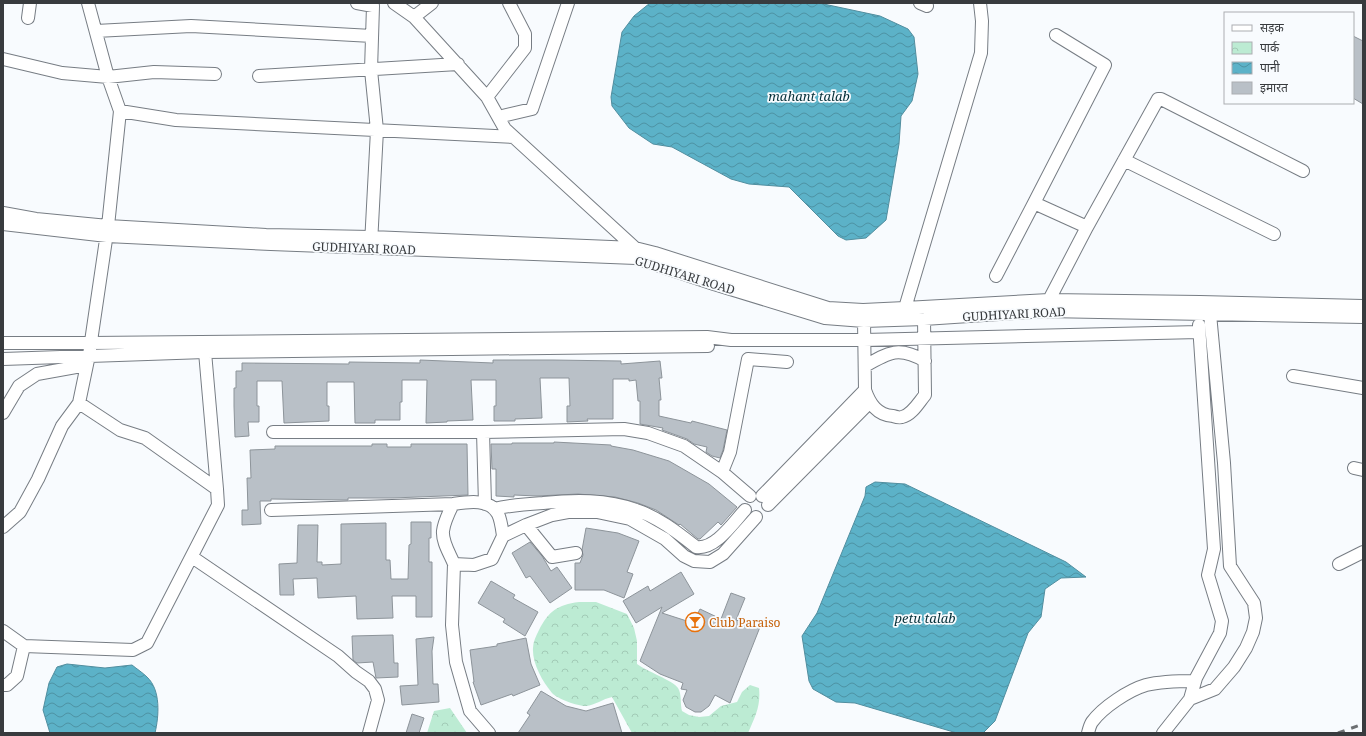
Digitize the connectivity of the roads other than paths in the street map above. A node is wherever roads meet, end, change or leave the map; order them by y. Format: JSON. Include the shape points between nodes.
{"nodes":[{"id":1,"x":30,"y":3,"type":"edge"},
{"id":2,"x":88,"y":3,"type":"edge"},
{"id":3,"x":357,"y":3,"type":"edge"},
{"id":4,"x":394,"y":3,"type":"edge"},
{"id":5,"x":432,"y":3,"type":"edge"},
{"id":6,"x":509,"y":3,"type":"edge"},
{"id":7,"x":568,"y":3,"type":"edge"},
{"id":8,"x":980,"y":3,"type":"edge"},
{"id":9,"x":373,"y":4,"type":"edge"},
{"id":10,"x":414,"y":17,"type":"junction"},
{"id":11,"x":28,"y":18,"type":"dead end"},
{"id":12,"x":96,"y":30,"type":"junction"},
{"id":13,"x":1056,"y":35,"type":"dead end"},
{"id":14,"x":372,"y":36,"type":"junction"},
{"id":15,"x":3,"y":59,"type":"edge"},
{"id":16,"x":458,"y":64,"type":"junction"},
{"id":17,"x":371,"y":70,"type":"junction"},
{"id":18,"x":215,"y":74,"type":"dead end"},
{"id":19,"x":259,"y":76,"type":"dead end"},
{"id":20,"x":108,"y":77,"type":"junction"},
{"id":21,"x":487,"y":97,"type":"junction"},
{"id":22,"x":120,"y":111,"type":"junction"},
{"id":23,"x":498,"y":117,"type":"junction"},
{"id":24,"x":377,"y":130,"type":"junction"},
{"id":25,"x":514,"y":137,"type":"junction"},
{"id":26,"x":1124,"y":160,"type":"junction"},
{"id":27,"x":1303,"y":171,"type":"dead end"},
{"id":28,"x":1034,"y":203,"type":"junction"},
{"id":29,"x":3,"y":213,"type":"edge"},
{"id":30,"x":3,"y":224,"type":"edge"},
{"id":31,"x":1086,"y":227,"type":"junction"},
{"id":32,"x":107,"y":231,"type":"junction"},
{"id":33,"x":1274,"y":234,"type":"dead end"},
{"id":34,"x":371,"y":242,"type":"junction"},
{"id":35,"x":635,"y":253,"type":"junction"},
{"id":36,"x":996,"y":276,"type":"dead end"},
{"id":37,"x":1049,"y":300,"type":"junction"},
{"id":38,"x":1363,"y":306,"type":"edge"},
{"id":39,"x":904,"y":308,"type":"junction"},
{"id":40,"x":1197,"y":314,"type":"junction"},
{"id":41,"x":1210,"y":314,"type":"junction"},
{"id":42,"x":1363,"y":317,"type":"edge"},
{"id":43,"x":924,"y":319,"type":"junction"},
{"id":44,"x":864,"y":322,"type":"junction"},
{"id":45,"x":1199,"y":332,"type":"junction"},
{"id":46,"x":924,"y":339,"type":"junction"},
{"id":47,"x":731,"y":340,"type":"junction"},
{"id":48,"x":864,"y":340,"type":"junction"},
{"id":49,"x":3,"y":343,"type":"edge"},
{"id":50,"x":205,"y":352,"type":"junction"},
{"id":51,"x":89,"y":355,"type":"junction"},
{"id":52,"x":3,"y":359,"type":"edge"},
{"id":53,"x":924,"y":361,"type":"junction"},
{"id":54,"x":786,"y":362,"type":"dead end"},
{"id":55,"x":865,"y":366,"type":"junction"},
{"id":56,"x":1293,"y":376,"type":"dead end"},
{"id":57,"x":1363,"y":388,"type":"edge"},
{"id":58,"x":865,"y":390,"type":"junction"},
{"id":59,"x":79,"y":402,"type":"junction"},
{"id":60,"x":870,"y":402,"type":"junction"},
{"id":61,"x":3,"y":413,"type":"edge"},
{"id":62,"x":273,"y":432,"type":"dead end"},
{"id":63,"x":483,"y":432,"type":"junction"},
{"id":64,"x":722,"y":472,"type":"junction"},
{"id":65,"x":217,"y":489,"type":"junction"},
{"id":66,"x":760,"y":499,"type":"junction"},
{"id":67,"x":453,"y":504,"type":"junction"},
{"id":68,"x":490,"y":506,"type":"junction"},
{"id":69,"x":597,"y":507,"type":"junction"},
{"id":70,"x":272,"y":510,"type":"dead end"},
{"id":71,"x":745,"y":510,"type":"junction"},
{"id":72,"x":756,"y":517,"type":"junction"},
{"id":73,"x":526,"y":525,"type":"junction"},
{"id":74,"x":3,"y":527,"type":"edge"},
{"id":75,"x":503,"y":536,"type":"junction"},
{"id":76,"x":1363,"y":552,"type":"edge"},
{"id":77,"x":576,"y":553,"type":"dead end"},
{"id":78,"x":192,"y":557,"type":"junction"},
{"id":79,"x":454,"y":564,"type":"junction"},
{"id":80,"x":1339,"y":564,"type":"dead end"},
{"id":81,"x":3,"y":631,"type":"edge"},
{"id":82,"x":24,"y":646,"type":"junction"},
{"id":83,"x":1195,"y":681,"type":"junction"},
{"id":84,"x":3,"y":685,"type":"edge"},
{"id":85,"x":1190,"y":699,"type":"junction"},
{"id":86,"x":369,"y":733,"type":"edge"},
{"id":87,"x":489,"y":733,"type":"edge"},
{"id":88,"x":1088,"y":733,"type":"edge"},
{"id":89,"x":1163,"y":733,"type":"edge"}],
"edges":[{"from":1,"to":11,"type":"street"},
{"from":2,"to":12,"type":"street"},
{"from":3,"to":9,"type":"street"},
{"from":4,"to":10,"type":"street"},
{"from":5,"to":10,"type":"street"},
{"from":6,"to":21,"type":"street","via":[[525,34],[525,48]]},
{"from":7,"to":23,"type":"street","via":[[532,109]]},
{"from":8,"to":39,"type":"street","via":[[981,53]]},
{"from":9,"to":14,"type":"street"},
{"from":10,"to":16,"type":"street"},
{"from":12,"to":14,"type":"street","via":[[191,26]]},
{"from":12,"to":20,"type":"street"},
{"from":13,"to":28,"type":"street","via":[[1105,65]]},
{"from":14,"to":17,"type":"street"},
{"from":15,"to":20,"type":"street","via":[[62,73]]},
{"from":16,"to":17,"type":"street"},
{"from":16,"to":21,"type":"street"},
{"from":17,"to":19,"type":"street"},
{"from":17,"to":24,"type":"street"},
{"from":18,"to":20,"type":"street","via":[[154,72]]},
{"from":20,"to":22,"type":"street"},
{"from":21,"to":23,"type":"street"},
{"from":22,"to":24,"type":"street","via":[[176,120]]},
{"from":22,"to":32,"type":"street"},
{"from":23,"to":25,"type":"street","via":[[505,129]]},
{"from":24,"to":25,"type":"street"},
{"from":24,"to":34,"type":"street"},
{"from":25,"to":35,"type":"street"},
{"from":26,"to":27,"type":"street","via":[[1156,102],[1161,99]]},
{"from":26,"to":31,"type":"street"},
{"from":26,"to":33,"type":"street"},
{"from":28,"to":31,"type":"street"},
{"from":28,"to":36,"type":"street"},
{"from":29,"to":32,"type":"street","name":"GUDHIYARI ROAD"},
{"from":30,"to":32,"type":"street","name":"GUDHIYARI ROAD"},
{"from":31,"to":37,"type":"street"},
{"from":32,"to":34,"type":"street","name":"GUDHIYARI ROAD","via":[[266,235]]},
{"from":32,"to":51,"type":"street"},
{"from":34,"to":35,"type":"street","name":"GUDHIYARI ROAD"},
{"from":35,"to":39,"type":"street","name":"GUDHIYARI ROAD","via":[[655,253],[828,308]]},
{"from":35,"to":44,"type":"street","name":"GUDHIYARI ROAD","via":[[714,284],[825,318]]},
{"from":37,"to":38,"type":"street","name":"GUDHIYARI ROAD"},
{"from":37,"to":39,"type":"street","name":"GUDHIYARI ROAD"},
{"from":40,"to":41,"type":"street","name":"GUDHIYARI ROAD"},
{"from":40,"to":43,"type":"street","name":"GUDHIYARI ROAD","via":[[1046,311]]},
{"from":40,"to":45,"type":"street"},
{"from":41,"to":42,"type":"street","name":"GUDHIYARI ROAD"},
{"from":41,"to":85,"type":"street","via":[[1224,463],[1230,566],[1254,603],[1256,618],[1246,648],[1234,668],[1215,689]]},
{"from":43,"to":44,"type":"street","name":"GUDHIYARI ROAD"},
{"from":43,"to":46,"type":"street"},
{"from":44,"to":48,"type":"street"},
{"from":45,"to":46,"type":"street"},
{"from":45,"to":83,"type":"street","via":[[1214,549],[1208,575],[1222,621],[1220,633]]},
{"from":46,"to":48,"type":"street"},
{"from":46,"to":53,"type":"street"},
{"from":47,"to":48,"type":"street"},
{"from":47,"to":50,"type":"street","via":[[710,346]]},
{"from":47,"to":51,"type":"street","via":[[707,337]]},
{"from":48,"to":55,"type":"street"},
{"from":49,"to":51,"type":"street"},
{"from":50,"to":51,"type":"street"},
{"from":50,"to":65,"type":"street"},
{"from":51,"to":52,"type":"street"},
{"from":51,"to":59,"type":"street"},
{"from":51,"to":61,"type":"street","via":[[37,374],[19,386]]},
{"from":53,"to":55,"type":"street","via":[[913,354],[901,352],[886,354]]},
{"from":53,"to":60,"type":"street","via":[[925,395],[910,413],[902,417],[888,416],[878,412]]},
{"from":54,"to":64,"type":"street","via":[[748,359],[730,452]]},
{"from":55,"to":58,"type":"street"},
{"from":56,"to":57,"type":"street"},
{"from":58,"to":60,"type":"street"},
{"from":58,"to":66,"type":"street"},
{"from":59,"to":65,"type":"street","via":[[120,430],[145,438]]},
{"from":59,"to":74,"type":"street","via":[[62,426],[20,512]]},
{"from":60,"to":66,"type":"street"},
{"from":62,"to":63,"type":"street"},
{"from":63,"to":64,"type":"street","via":[[624,429],[648,433],[684,446]]},
{"from":63,"to":68,"type":"street"},
{"from":64,"to":66,"type":"street"},
{"from":65,"to":78,"type":"street","via":[[218,505]]},
{"from":66,"to":71,"type":"street","via":[[746,499]]},
{"from":66,"to":72,"type":"street","via":[[766,511]]},
{"from":67,"to":68,"type":"street","via":[[470,502]]},
{"from":67,"to":70,"type":"street"},
{"from":67,"to":79,"type":"street","via":[[443,532]]},
{"from":68,"to":69,"type":"street","via":[[560,501]]},
{"from":68,"to":75,"type":"street","via":[[499,515]]},
{"from":69,"to":71,"type":"street","via":[[637,510],[701,547],[708,546],[718,539]]},
{"from":69,"to":72,"type":"street","via":[[630,519],[665,539],[684,556],[694,561],[710,562],[723,554]]},
{"from":69,"to":73,"type":"street","via":[[552,515]]},
{"from":71,"to":72,"type":"street","via":[[749,515]]},
{"from":73,"to":75,"type":"street"},
{"from":73,"to":77,"type":"street","via":[[552,557]]},
{"from":75,"to":79,"type":"street","via":[[492,559],[474,565]]},
{"from":76,"to":80,"type":"street"},
{"from":78,"to":82,"type":"street","via":[[147,643],[133,650]]},
{"from":78,"to":86,"type":"street","via":[[338,656],[369,681],[378,700]]},
{"from":79,"to":87,"type":"street","via":[[452,624],[456,662],[470,711]]},
{"from":81,"to":82,"type":"street"},
{"from":82,"to":84,"type":"street","via":[[17,676],[7,685]]},
{"from":83,"to":85,"type":"street"},
{"from":83,"to":88,"type":"street","via":[[1146,685],[1123,696],[1103,710],[1092,722]]},
{"from":85,"to":89,"type":"street"}]}
